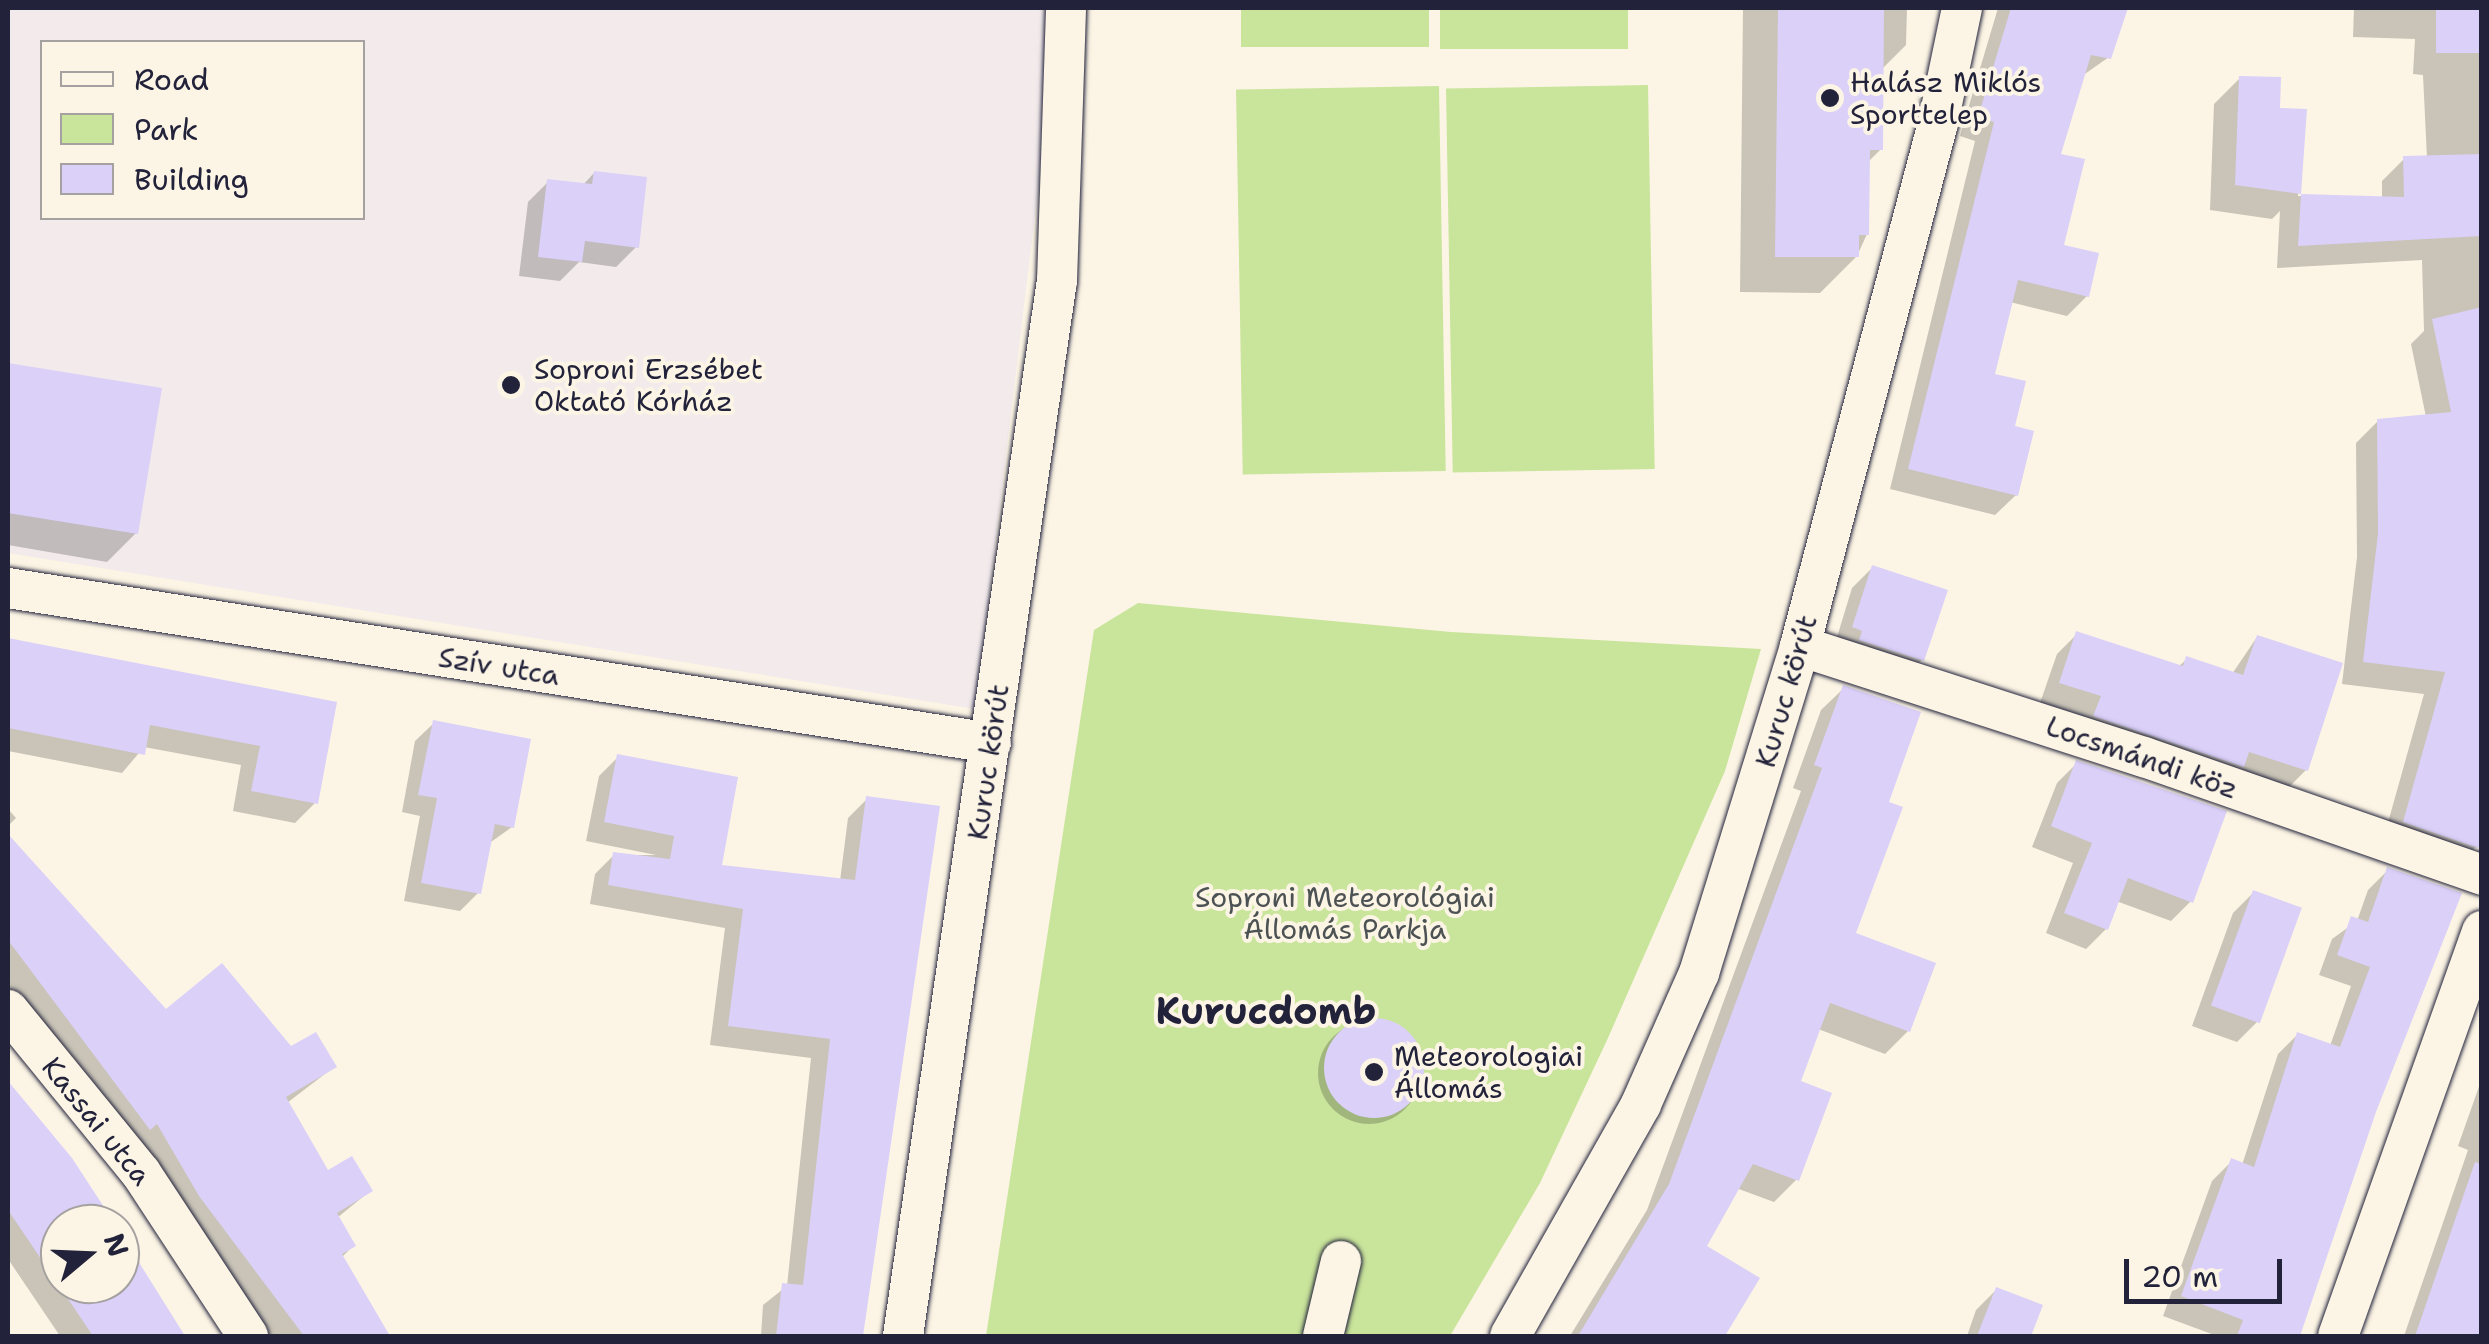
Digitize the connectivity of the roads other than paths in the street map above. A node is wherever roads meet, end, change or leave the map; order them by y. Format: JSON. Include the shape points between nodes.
{"nodes":[{"id":1,"x":1066,"y":8,"type":"edge"},
{"id":2,"x":1962,"y":8,"type":"edge"},
{"id":3,"x":8,"y":588,"type":"edge"},
{"id":4,"x":1800,"y":646,"type":"junction"},
{"id":5,"x":991,"y":743,"type":"junction"},
{"id":6,"x":2482,"y":875,"type":"edge"},
{"id":7,"x":2482,"y":931,"type":"edge"},
{"id":8,"x":8,"y":1010,"type":"edge"},
{"id":9,"x":1342,"y":1261,"type":"dead end"},
{"id":10,"x":248,"y":1336,"type":"edge"},
{"id":11,"x":903,"y":1336,"type":"edge"},
{"id":12,"x":1323,"y":1336,"type":"edge"},
{"id":13,"x":1510,"y":1336,"type":"edge"},
{"id":14,"x":2338,"y":1336,"type":"edge"}],
"edges":[{"from":1,"to":5,"type":"street","name":"Kuruc körút","via":[[1057,281]]},
{"from":2,"to":4,"type":"street","name":"Kuruc körút","via":[[1938,123]]},
{"from":3,"to":5,"type":"street","name":"Szív utca"},
{"from":4,"to":6,"type":"street","name":"Locsmándi köz","via":[[2144,756]]},
{"from":4,"to":13,"type":"street","name":"Kuruc körút","via":[[1699,973],[1641,1104]]},
{"from":5,"to":11,"type":"street","name":"Kuruc körút"},
{"from":7,"to":14,"type":"street"},
{"from":8,"to":10,"type":"street","name":"Kassai utca","via":[[141,1174]]},
{"from":9,"to":12,"type":"street"}]}
